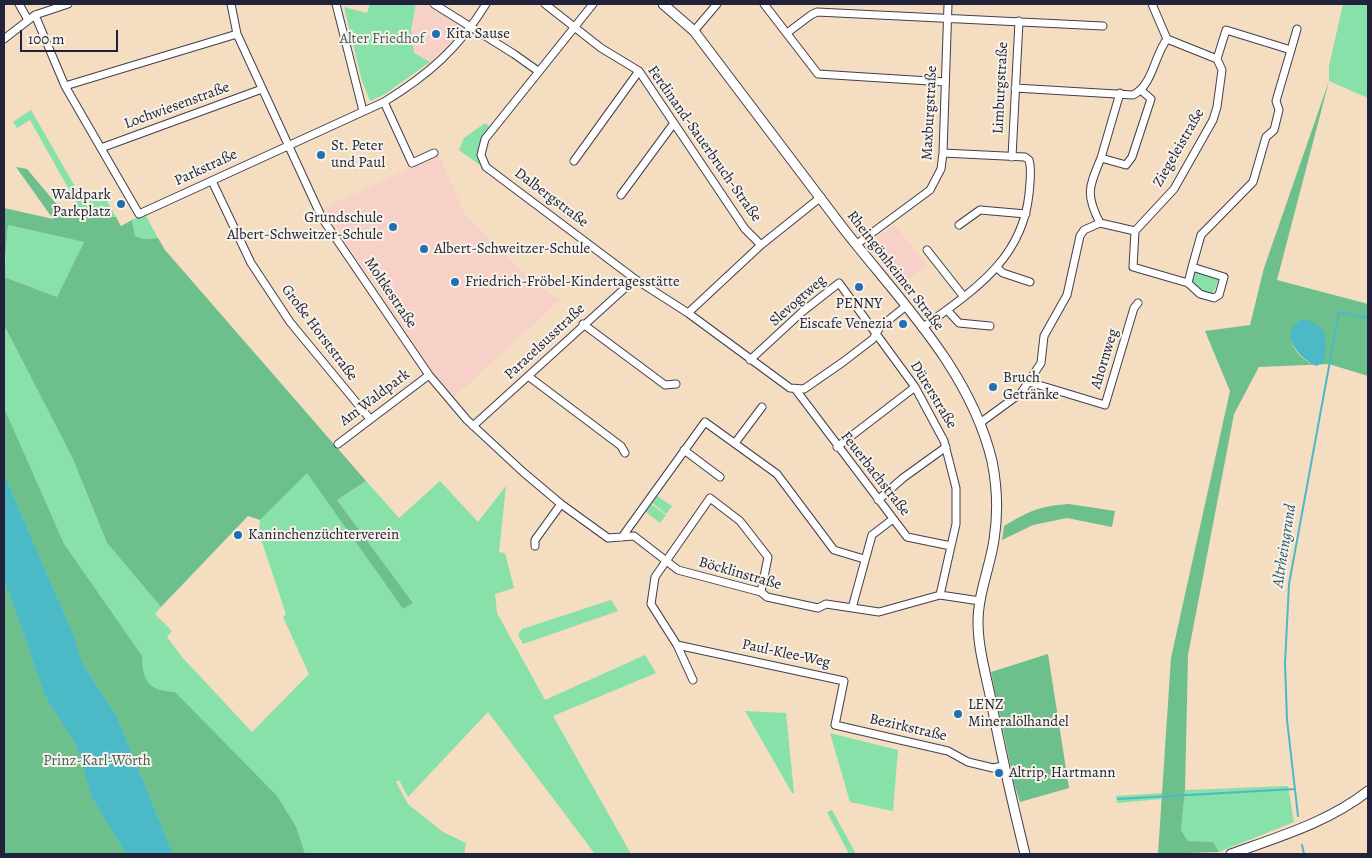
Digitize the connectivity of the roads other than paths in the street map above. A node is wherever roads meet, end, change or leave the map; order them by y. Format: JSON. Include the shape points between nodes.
{"nodes":[{"id":1,"x":19,"y":4,"type":"edge"},
{"id":2,"x":68,"y":4,"type":"edge"},
{"id":3,"x":230,"y":4,"type":"edge"},
{"id":4,"x":336,"y":4,"type":"edge"},
{"id":5,"x":434,"y":4,"type":"edge"},
{"id":6,"x":486,"y":4,"type":"edge"},
{"id":7,"x":546,"y":4,"type":"edge"},
{"id":8,"x":593,"y":4,"type":"edge"},
{"id":9,"x":663,"y":4,"type":"edge"},
{"id":10,"x":717,"y":4,"type":"edge"},
{"id":11,"x":764,"y":4,"type":"edge"},
{"id":12,"x":948,"y":4,"type":"edge"},
{"id":13,"x":1152,"y":4,"type":"edge"},
{"id":14,"x":35,"y":15,"type":"junction"},
{"id":15,"x":948,"y":17,"type":"junction"},
{"id":16,"x":28,"y":20,"type":"junction"},
{"id":17,"x":1019,"y":21,"type":"junction"},
{"id":18,"x":575,"y":26,"type":"junction"},
{"id":19,"x":1103,"y":26,"type":"dead end"},
{"id":20,"x":471,"y":27,"type":"junction"},
{"id":21,"x":1297,"y":30,"type":"dead end"},
{"id":22,"x":694,"y":31,"type":"junction"},
{"id":23,"x":787,"y":33,"type":"junction"},
{"id":24,"x":237,"y":34,"type":"junction"},
{"id":25,"x":4,"y":39,"type":"edge"},
{"id":26,"x":1167,"y":39,"type":"junction"},
{"id":27,"x":1291,"y":50,"type":"junction"},
{"id":28,"x":1216,"y":59,"type":"junction"},
{"id":29,"x":639,"y":71,"type":"junction"},
{"id":30,"x":538,"y":72,"type":"junction"},
{"id":31,"x":945,"y":82,"type":"junction"},
{"id":32,"x":65,"y":86,"type":"junction"},
{"id":33,"x":1015,"y":88,"type":"junction"},
{"id":34,"x":262,"y":89,"type":"junction"},
{"id":35,"x":1142,"y":91,"type":"junction"},
{"id":36,"x":1120,"y":93,"type":"junction"},
{"id":37,"x":384,"y":102,"type":"junction"},
{"id":38,"x":363,"y":111,"type":"junction"},
{"id":39,"x":674,"y":123,"type":"junction"},
{"id":40,"x":288,"y":145,"type":"junction"},
{"id":41,"x":101,"y":148,"type":"junction"},
{"id":42,"x":434,"y":153,"type":"dead end"},
{"id":43,"x":942,"y":153,"type":"junction"},
{"id":44,"x":1012,"y":156,"type":"junction"},
{"id":45,"x":1101,"y":158,"type":"junction"},
{"id":46,"x":574,"y":161,"type":"dead end"},
{"id":47,"x":212,"y":180,"type":"junction"},
{"id":48,"x":621,"y":195,"type":"dead end"},
{"id":49,"x":822,"y":197,"type":"junction"},
{"id":50,"x":1026,"y":214,"type":"junction"},
{"id":51,"x":1100,"y":222,"type":"junction"},
{"id":52,"x":960,"y":225,"type":"dead end"},
{"id":53,"x":1135,"y":231,"type":"junction"},
{"id":54,"x":857,"y":244,"type":"junction"},
{"id":55,"x":761,"y":245,"type":"junction"},
{"id":56,"x":928,"y":250,"type":"dead end"},
{"id":57,"x":1192,"y":267,"type":"junction"},
{"id":58,"x":997,"y":268,"type":"junction"},
{"id":59,"x":635,"y":279,"type":"junction"},
{"id":60,"x":1030,"y":282,"type":"dead end"},
{"id":61,"x":1188,"y":283,"type":"junction"},
{"id":62,"x":964,"y":297,"type":"junction"},
{"id":63,"x":1138,"y":303,"type":"dead end"},
{"id":64,"x":906,"y":306,"type":"junction"},
{"id":65,"x":947,"y":310,"type":"junction"},
{"id":66,"x":688,"y":313,"type":"junction"},
{"id":67,"x":583,"y":324,"type":"junction"},
{"id":68,"x":990,"y":326,"type":"dead end"},
{"id":69,"x":922,"y":328,"type":"junction"},
{"id":70,"x":876,"y":333,"type":"junction"},
{"id":71,"x":750,"y":360,"type":"junction"},
{"id":72,"x":428,"y":375,"type":"junction"},
{"id":73,"x":528,"y":376,"type":"junction"},
{"id":74,"x":1029,"y":382,"type":"junction"},
{"id":75,"x":676,"y":384,"type":"dead end"},
{"id":76,"x":915,"y":387,"type":"junction"},
{"id":77,"x":796,"y":390,"type":"junction"},
{"id":78,"x":762,"y":407,"type":"dead end"},
{"id":79,"x":370,"y":419,"type":"junction"},
{"id":80,"x":980,"y":423,"type":"junction"},
{"id":81,"x":473,"y":426,"type":"junction"},
{"id":82,"x":338,"y":444,"type":"dead end"},
{"id":83,"x":735,"y":444,"type":"junction"},
{"id":84,"x":837,"y":447,"type":"junction"},
{"id":85,"x":946,"y":447,"type":"junction"},
{"id":86,"x":684,"y":450,"type":"junction"},
{"id":87,"x":625,"y":453,"type":"dead end"},
{"id":88,"x":720,"y":477,"type":"dead end"},
{"id":89,"x":878,"y":500,"type":"junction"},
{"id":90,"x":561,"y":504,"type":"junction"},
{"id":91,"x":893,"y":519,"type":"junction"},
{"id":92,"x":622,"y":537,"type":"junction"},
{"id":93,"x":535,"y":546,"type":"dead end"},
{"id":94,"x":951,"y":546,"type":"junction"},
{"id":95,"x":864,"y":558,"type":"junction"},
{"id":96,"x":666,"y":560,"type":"junction"},
{"id":97,"x":761,"y":592,"type":"junction"},
{"id":98,"x":940,"y":595,"type":"junction"},
{"id":99,"x":980,"y":601,"type":"junction"},
{"id":100,"x":852,"y":608,"type":"junction"},
{"id":101,"x":677,"y":645,"type":"junction"},
{"id":102,"x":693,"y":680,"type":"dead end"},
{"id":103,"x":835,"y":725,"type":"joint"},
{"id":104,"x":1003,"y":766,"type":"junction"},
{"id":105,"x":1368,"y":791,"type":"edge"},
{"id":106,"x":1025,"y":854,"type":"edge"},
{"id":107,"x":1231,"y":854,"type":"edge"}],
"edges":[{"from":1,"to":16,"type":"street"},
{"from":2,"to":14,"type":"street"},
{"from":3,"to":24,"type":"street","name":"Moltkestraße"},
{"from":4,"to":38,"type":"street"},
{"from":5,"to":20,"type":"street"},
{"from":6,"to":20,"type":"street","name":"Parkstraße"},
{"from":7,"to":18,"type":"street","name":"Ferdinand-Sauerbruch-Straße"},
{"from":8,"to":18,"type":"street","name":"Dalbergstraße"},
{"from":9,"to":22,"type":"street","name":"Rheingönheimer Straße"},
{"from":10,"to":22,"type":"street"},
{"from":11,"to":23,"type":"street"},
{"from":12,"to":15,"type":"street","name":"Maxburgstraße"},
{"from":13,"to":26,"type":"street"},
{"from":14,"to":16,"type":"street"},
{"from":14,"to":32,"type":"street","name":"Parkstraße"},
{"from":15,"to":17,"type":"street"},
{"from":15,"to":23,"type":"street","via":[[818,12]]},
{"from":15,"to":31,"type":"street","name":"Maxburgstraße"},
{"from":16,"to":25,"type":"street"},
{"from":17,"to":19,"type":"street"},
{"from":17,"to":33,"type":"street","name":"Limburgstraße"},
{"from":18,"to":29,"type":"street","name":"Ferdinand-Sauerbruch-Straße","via":[[601,48]]},
{"from":18,"to":30,"type":"street","name":"Dalbergstraße"},
{"from":20,"to":30,"type":"street"},
{"from":20,"to":37,"type":"street","name":"Parkstraße","via":[[440,61]]},
{"from":21,"to":27,"type":"street"},
{"from":22,"to":49,"type":"street","name":"Rheingönheimer Straße"},
{"from":23,"to":31,"type":"street","via":[[818,74]]},
{"from":24,"to":32,"type":"street"},
{"from":24,"to":34,"type":"street","name":"Moltkestraße"},
{"from":26,"to":28,"type":"street"},
{"from":26,"to":35,"type":"street"},
{"from":27,"to":28,"type":"street","via":[[1226,30]]},
{"from":27,"to":57,"type":"street","via":[[1276,101],[1279,110],[1274,130],[1266,137],[1253,182],[1201,235]]},
{"from":28,"to":53,"type":"street","name":"Ziegeleistraße","via":[[1222,70],[1218,107],[1213,120],[1174,189]]},
{"from":29,"to":39,"type":"street","name":"Ferdinand-Sauerbruch-Straße"},
{"from":29,"to":46,"type":"street"},
{"from":30,"to":59,"type":"street","name":"Dalbergstraße","via":[[485,139],[481,155],[486,167]]},
{"from":31,"to":43,"type":"street","name":"Maxburgstraße"},
{"from":32,"to":41,"type":"street","name":"Parkstraße"},
{"from":33,"to":36,"type":"street"},
{"from":33,"to":44,"type":"street","name":"Limburgstraße"},
{"from":34,"to":40,"type":"street","name":"Moltkestraße"},
{"from":34,"to":41,"type":"street","name":"Lochwiesenstraße"},
{"from":35,"to":36,"type":"street","via":[[1133,95]]},
{"from":35,"to":45,"type":"street","via":[[1151,99],[1132,157],[1126,165]]},
{"from":36,"to":45,"type":"street"},
{"from":37,"to":38,"type":"street","name":"Parkstraße"},
{"from":37,"to":42,"type":"street","via":[[412,163]]},
{"from":38,"to":40,"type":"street","name":"Parkstraße"},
{"from":39,"to":48,"type":"street"},
{"from":39,"to":55,"type":"street","name":"Ferdinand-Sauerbruch-Straße","via":[[745,229]]},
{"from":40,"to":47,"type":"street","name":"Parkstraße"},
{"from":40,"to":72,"type":"street","name":"Moltkestraße","via":[[322,218]]},
{"from":41,"to":47,"type":"street","name":"Parkstraße","via":[[139,214]]},
{"from":43,"to":44,"type":"street"},
{"from":43,"to":54,"type":"street","name":"Maxburgstraße","via":[[941,169],[930,190]]},
{"from":44,"to":50,"type":"street","via":[[1024,157],[1030,162]]},
{"from":45,"to":51,"type":"street","via":[[1092,178],[1089,202]]},
{"from":47,"to":79,"type":"street","name":"Große Horststraße","via":[[251,263],[290,322]]},
{"from":49,"to":54,"type":"street","name":"Rheingönheimer Straße"},
{"from":49,"to":55,"type":"street"},
{"from":50,"to":52,"type":"street","via":[[980,210]]},
{"from":50,"to":58,"type":"street","via":[[1017,237]]},
{"from":51,"to":53,"type":"street"},
{"from":51,"to":74,"type":"street","via":[[1084,230],[1080,236],[1067,295],[1044,336],[1041,363]]},
{"from":53,"to":61,"type":"street","via":[[1133,267]]},
{"from":54,"to":64,"type":"street","name":"Rheingönheimer Straße"},
{"from":55,"to":66,"type":"street"},
{"from":56,"to":62,"type":"street"},
{"from":57,"to":61,"type":"street"},
{"from":57,"to":61,"type":"street","via":[[1224,277],[1219,295],[1214,298],[1200,294]]},
{"from":58,"to":60,"type":"street"},
{"from":58,"to":62,"type":"street"},
{"from":59,"to":66,"type":"street","name":"Dalbergstraße"},
{"from":59,"to":67,"type":"street","name":"Paracelsusstraße"},
{"from":62,"to":65,"type":"street"},
{"from":63,"to":74,"type":"street","name":"Ahornweg","via":[[1105,405]]},
{"from":64,"to":69,"type":"street","name":"Rheingönheimer Straße"},
{"from":64,"to":70,"type":"street"},
{"from":65,"to":68,"type":"street","via":[[959,323]]},
{"from":65,"to":69,"type":"street"},
{"from":66,"to":71,"type":"street","name":"Dalbergstraße"},
{"from":67,"to":73,"type":"street","name":"Paracelsusstraße"},
{"from":67,"to":75,"type":"street","via":[[665,385]]},
{"from":69,"to":80,"type":"street","name":"Rheingönheimer Straße","via":[[954,372]]},
{"from":70,"to":71,"type":"street","name":"Slevogtweg","via":[[839,283]]},
{"from":70,"to":76,"type":"street","name":"Dürerstraße"},
{"from":70,"to":77,"type":"street","via":[[873,339],[843,362],[804,389]]},
{"from":71,"to":77,"type":"street","name":"Dalbergstraße","via":[[782,384]]},
{"from":72,"to":79,"type":"street","name":"Am Waldpark"},
{"from":72,"to":81,"type":"street","name":"Moltkestraße"},
{"from":73,"to":81,"type":"street","name":"Paracelsusstraße"},
{"from":73,"to":87,"type":"street","via":[[621,446]]},
{"from":74,"to":80,"type":"street","via":[[1020,393]]},
{"from":76,"to":84,"type":"street"},
{"from":76,"to":85,"type":"street","name":"Dürerstraße"},
{"from":77,"to":84,"type":"street","name":"Feuerbachstraße"},
{"from":78,"to":83,"type":"street"},
{"from":79,"to":82,"type":"street","name":"Am Waldpark"},
{"from":80,"to":99,"type":"street","name":"Rheingönheimer Straße","via":[[992,463],[996,516]]},
{"from":81,"to":90,"type":"street","name":"Moltkestraße"},
{"from":83,"to":86,"type":"street","via":[[705,422]]},
{"from":83,"to":95,"type":"street","via":[[777,474],[834,550]]},
{"from":84,"to":89,"type":"street","name":"Feuerbachstraße"},
{"from":85,"to":89,"type":"street"},
{"from":85,"to":94,"type":"street","name":"Dürerstraße","via":[[956,488],[956,524]]},
{"from":86,"to":88,"type":"street"},
{"from":86,"to":92,"type":"street"},
{"from":89,"to":91,"type":"street","name":"Feuerbachstraße"},
{"from":90,"to":92,"type":"street","name":"Böcklinstraße","via":[[608,538]]},
{"from":90,"to":93,"type":"street","via":[[535,540]]},
{"from":91,"to":94,"type":"street","name":"Feuerbachstraße","via":[[907,537]]},
{"from":91,"to":95,"type":"street","via":[[872,535]]},
{"from":92,"to":96,"type":"street","name":"Böcklinstraße","via":[[634,536]]},
{"from":94,"to":98,"type":"street","name":"Dürerstraße"},
{"from":95,"to":100,"type":"street"},
{"from":96,"to":97,"type":"street","name":"Böcklinstraße","via":[[678,570]]},
{"from":96,"to":97,"type":"street","via":[[710,498],[740,521],[768,557]]},
{"from":96,"to":101,"type":"street","via":[[654,577],[651,604]]},
{"from":97,"to":100,"type":"street","name":"Böcklinstraße","via":[[767,597],[818,608],[826,604]]},
{"from":98,"to":99,"type":"street","name":"Böcklinstraße"},
{"from":98,"to":100,"type":"street","name":"Böcklinstraße","via":[[879,612]]},
{"from":99,"to":104,"type":"street","via":[[979,642]]},
{"from":101,"to":102,"type":"street"},
{"from":101,"to":103,"type":"street","name":"Paul-Klee-Weg","via":[[844,681]]},
{"from":103,"to":104,"type":"street","name":"Bezirkstraße","via":[[948,751],[968,762],[993,768]]},
{"from":104,"to":106,"type":"street"},
{"from":105,"to":107,"type":"street","via":[[1318,820]]}]}
